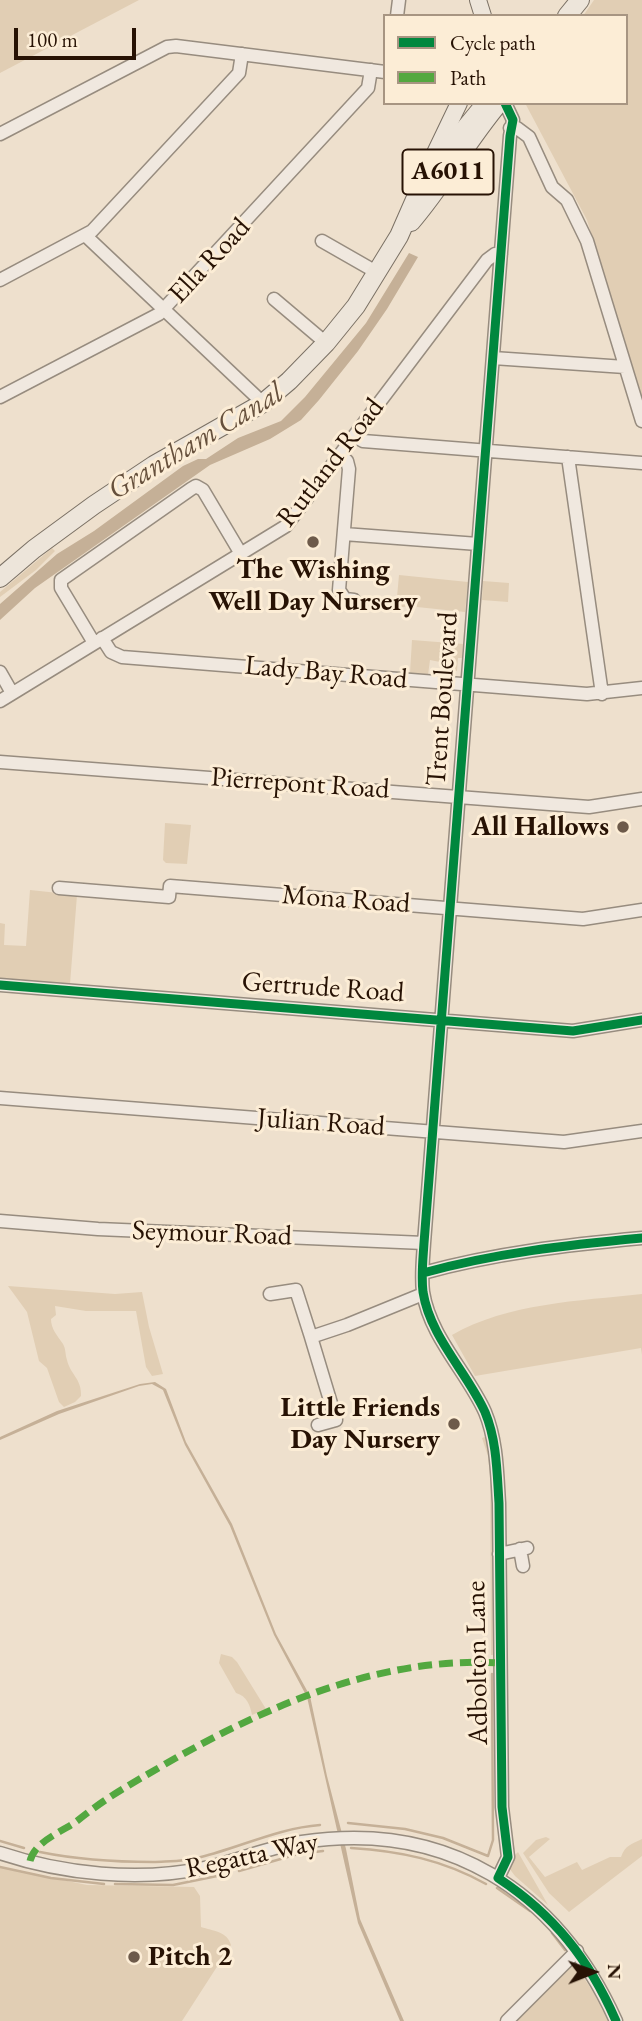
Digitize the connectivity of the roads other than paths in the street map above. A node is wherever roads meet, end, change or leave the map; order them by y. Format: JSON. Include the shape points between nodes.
{"nodes":[{"id":1,"x":580,"y":0,"type":"edge"},
{"id":2,"x":569,"y":14,"type":"edge"},
{"id":3,"x":242,"y":54,"type":"junction"},
{"id":4,"x":378,"y":71,"type":"edge"},
{"id":5,"x":458,"y":105,"type":"edge"},
{"id":6,"x":494,"y":105,"type":"edge"},
{"id":7,"x":494,"y":105,"type":"edge"},
{"id":8,"x":496,"y":105,"type":"edge"},
{"id":9,"x":510,"y":128,"type":"junction"},
{"id":10,"x":0,"y":134,"type":"edge"},
{"id":11,"x":509,"y":144,"type":"junction"},
{"id":12,"x":531,"y":146,"type":"junction"},
{"id":13,"x":417,"y":195,"type":"junction"},
{"id":14,"x":86,"y":236,"type":"junction"},
{"id":15,"x":399,"y":236,"type":"junction"},
{"id":16,"x":322,"y":241,"type":"dead end"},
{"id":17,"x":501,"y":254,"type":"junction"},
{"id":18,"x":378,"y":273,"type":"junction"},
{"id":19,"x":0,"y":280,"type":"edge"},
{"id":20,"x":274,"y":299,"type":"dead end"},
{"id":21,"x":165,"y":310,"type":"junction"},
{"id":22,"x":326,"y":343,"type":"junction"},
{"id":23,"x":493,"y":358,"type":"junction"},
{"id":24,"x":625,"y":368,"type":"junction"},
{"id":25,"x":0,"y":397,"type":"edge"},
{"id":26,"x":263,"y":402,"type":"junction"},
{"id":27,"x":642,"y":421,"type":"edge"},
{"id":28,"x":354,"y":436,"type":"junction"},
{"id":29,"x":485,"y":451,"type":"junction"},
{"id":30,"x":340,"y":456,"type":"junction"},
{"id":31,"x":568,"y":457,"type":"junction"},
{"id":32,"x":642,"y":463,"type":"edge"},
{"id":33,"x":344,"y":534,"type":"junction"},
{"id":34,"x":478,"y":544,"type":"junction"},
{"id":35,"x":241,"y":554,"type":"junction"},
{"id":36,"x":0,"y":578,"type":"edge"},
{"id":37,"x":354,"y":600,"type":"dead end"},
{"id":38,"x":98,"y":641,"type":"junction"},
{"id":39,"x":0,"y":672,"type":"edge"},
{"id":40,"x":467,"y":684,"type":"junction"},
{"id":41,"x":642,"y":688,"type":"edge"},
{"id":42,"x":12,"y":693,"type":"junction"},
{"id":43,"x":603,"y":694,"type":"junction"},
{"id":44,"x":0,"y":701,"type":"edge"},
{"id":45,"x":0,"y":761,"type":"edge"},
{"id":46,"x":458,"y":797,"type":"junction"},
{"id":47,"x":642,"y":799,"type":"edge"},
{"id":48,"x":59,"y":888,"type":"dead end"},
{"id":49,"x":450,"y":908,"type":"junction"},
{"id":50,"x":642,"y":910,"type":"edge"},
{"id":51,"x":0,"y":985,"type":"edge"},
{"id":52,"x":441,"y":1020,"type":"junction"},
{"id":53,"x":642,"y":1020,"type":"edge"},
{"id":54,"x":0,"y":1098,"type":"edge"},
{"id":55,"x":642,"y":1131,"type":"edge"},
{"id":56,"x":432,"y":1132,"type":"junction"},
{"id":57,"x":0,"y":1222,"type":"edge"},
{"id":58,"x":642,"y":1238,"type":"edge"},
{"id":59,"x":424,"y":1243,"type":"junction"},
{"id":60,"x":423,"y":1273,"type":"junction"},
{"id":61,"x":270,"y":1294,"type":"dead end"},
{"id":62,"x":424,"y":1294,"type":"junction"},
{"id":63,"x":311,"y":1337,"type":"junction"},
{"id":64,"x":318,"y":1425,"type":"dead end"},
{"id":65,"x":499,"y":1553,"type":"junction"},
{"id":66,"x":523,"y":1566,"type":"dead end"},
{"id":67,"x":0,"y":1853,"type":"edge"},
{"id":68,"x":498,"y":1878,"type":"junction"},
{"id":69,"x":577,"y":1951,"type":"junction"},
{"id":70,"x":507,"y":2021,"type":"edge"},
{"id":71,"x":616,"y":2021,"type":"edge"}],
"edges":[{"from":1,"to":2,"type":"highway"},
{"from":3,"to":4,"type":"street"},
{"from":3,"to":10,"type":"street","via":[[167,47]]},
{"from":3,"to":14,"type":"street","via":[[239,73]]},
{"from":4,"to":21,"type":"street","name":"Ella Road","via":[[368,88]]},
{"from":5,"to":13,"type":"main road"},
{"from":6,"to":13,"type":"highway","number":"A6011","via":[[461,132]]},
{"from":7,"to":15,"type":"highway","number":"A6011"},
{"from":8,"to":9,"type":"street"},
{"from":9,"to":11,"type":"street","name":"Trent Boulevard"},
{"from":9,"to":12,"type":"street","via":[[522,131]]},
{"from":11,"to":12,"type":"street"},
{"from":11,"to":17,"type":"street","name":"Trent Boulevard"},
{"from":12,"to":24,"type":"street","via":[[552,187],[567,200],[587,241]]},
{"from":13,"to":15,"type":"highway","number":"A6011"},
{"from":14,"to":19,"type":"street"},
{"from":14,"to":21,"type":"street"},
{"from":15,"to":18,"type":"highway","number":"A6011"},
{"from":16,"to":18,"type":"street"},
{"from":17,"to":23,"type":"street","name":"Trent Boulevard"},
{"from":17,"to":28,"type":"street","name":"Rutland Road","via":[[487,260]]},
{"from":18,"to":22,"type":"highway","number":"A6011"},
{"from":20,"to":22,"type":"street"},
{"from":21,"to":25,"type":"street","name":"Ella Road"},
{"from":21,"to":26,"type":"street"},
{"from":22,"to":26,"type":"highway","number":"A6011"},
{"from":23,"to":24,"type":"street"},
{"from":23,"to":29,"type":"street","name":"Trent Boulevard"},
{"from":24,"to":27,"type":"street"},
{"from":26,"to":36,"type":"highway","number":"A6011","via":[[144,472],[56,532]]},
{"from":28,"to":29,"type":"street","via":[[363,442]]},
{"from":28,"to":30,"type":"street","name":"Rutland Road"},
{"from":29,"to":31,"type":"street"},
{"from":29,"to":34,"type":"street","name":"Trent Boulevard"},
{"from":30,"to":33,"type":"street","via":[[349,469]]},
{"from":30,"to":35,"type":"street","name":"Rutland Road","via":[[286,526]]},
{"from":31,"to":32,"type":"street"},
{"from":31,"to":43,"type":"street"},
{"from":33,"to":34,"type":"street"},
{"from":33,"to":37,"type":"street","via":[[339,590],[345,599]]},
{"from":34,"to":40,"type":"street","name":"Trent Boulevard"},
{"from":35,"to":38,"type":"street","name":"Rutland Road"},
{"from":35,"to":38,"type":"street","via":[[203,490],[191,489],[61,580],[61,588]]},
{"from":38,"to":40,"type":"street","name":"Lady Bay Road","via":[[122,657]]},
{"from":38,"to":42,"type":"street","name":"Rutland Road"},
{"from":39,"to":42,"type":"street"},
{"from":40,"to":43,"type":"street","name":"Lady Bay Road"},
{"from":40,"to":46,"type":"street","name":"Trent Boulevard"},
{"from":41,"to":43,"type":"street","name":"Lady Bay Road"},
{"from":42,"to":44,"type":"street","name":"Rutland Road"},
{"from":45,"to":46,"type":"street","name":"Pierrepont Road"},
{"from":46,"to":47,"type":"street","name":"Pierrepont Road","via":[[589,807]]},
{"from":46,"to":49,"type":"street","name":"Trent Boulevard"},
{"from":48,"to":49,"type":"street","name":"Mona Road","via":[[169,897],[170,886]]},
{"from":49,"to":50,"type":"street","name":"Mona Road","via":[[583,919]]},
{"from":49,"to":52,"type":"street","name":"Trent Boulevard"},
{"from":51,"to":52,"type":"street","name":"Gertrude Road"},
{"from":52,"to":53,"type":"street","name":"Gertrude Road","via":[[573,1031]]},
{"from":52,"to":56,"type":"street","name":"Trent Boulevard"},
{"from":54,"to":56,"type":"street","name":"Julian Road"},
{"from":55,"to":56,"type":"street","name":"Julian Road","via":[[564,1142]]},
{"from":56,"to":59,"type":"street","name":"Trent Boulevard"},
{"from":57,"to":59,"type":"street","name":"Seymour Road"},
{"from":58,"to":60,"type":"street","via":[[513,1252]]},
{"from":59,"to":60,"type":"street","name":"Trent Boulevard"},
{"from":60,"to":62,"type":"street","name":"Adbolton Lane"},
{"from":61,"to":63,"type":"street","via":[[296,1290]]},
{"from":62,"to":63,"type":"street"},
{"from":62,"to":65,"type":"street","name":"Adbolton Lane","via":[[437,1330],[490,1426]]},
{"from":63,"to":64,"type":"street","via":[[336,1420]]},
{"from":65,"to":66,"type":"street","via":[[524,1549]]},
{"from":65,"to":68,"type":"street","name":"Adbolton Lane","via":[[502,1807],[508,1857]]},
{"from":67,"to":68,"type":"street","name":"Regatta Way","via":[[83,1870],[153,1874],[208,1867],[301,1842],[368,1837],[414,1843]]},
{"from":68,"to":69,"type":"street","via":[[542,1912]]},
{"from":69,"to":70,"type":"street"},
{"from":69,"to":71,"type":"street"}]}
